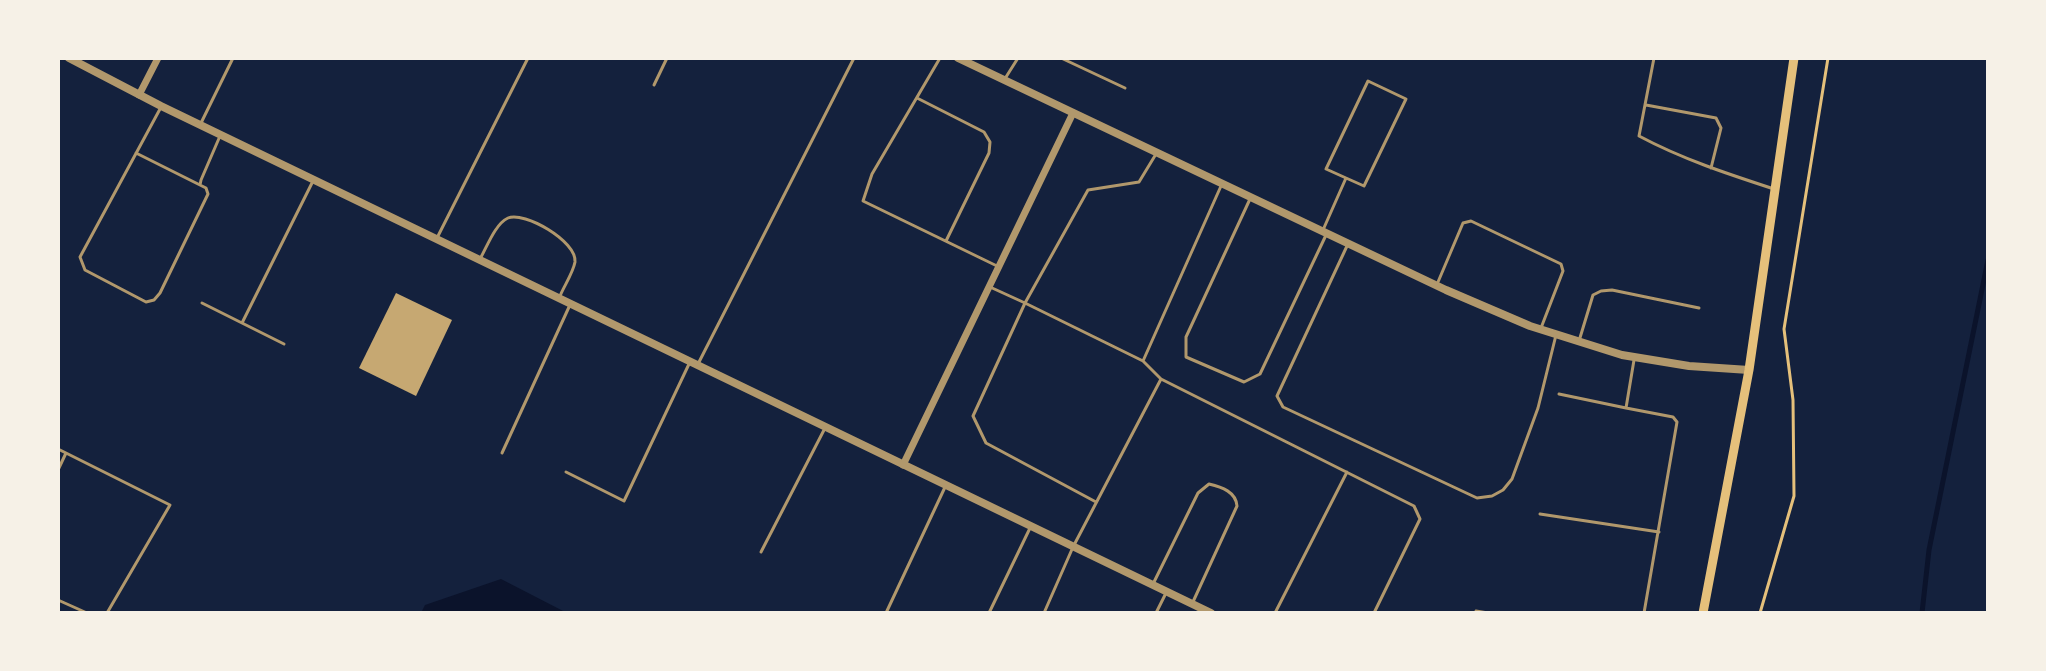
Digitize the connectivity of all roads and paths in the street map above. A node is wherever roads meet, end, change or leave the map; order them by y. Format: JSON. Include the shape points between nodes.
{"nodes":[{"id":1,"x":69,"y":58,"type":"edge"},
{"id":2,"x":158,"y":58,"type":"edge"},
{"id":3,"x":233,"y":58,"type":"edge"},
{"id":4,"x":528,"y":58,"type":"edge"},
{"id":5,"x":667,"y":58,"type":"edge"},
{"id":6,"x":854,"y":58,"type":"edge"},
{"id":7,"x":940,"y":58,"type":"edge"},
{"id":8,"x":958,"y":58,"type":"edge"},
{"id":9,"x":1018,"y":58,"type":"edge"},
{"id":10,"x":1061,"y":58,"type":"edge"},
{"id":11,"x":1654,"y":58,"type":"edge"},
{"id":12,"x":1794,"y":58,"type":"edge"},
{"id":13,"x":1828,"y":58,"type":"edge"},
{"id":14,"x":978,"y":62,"type":"edge"},
{"id":15,"x":1004,"y":80,"type":"junction"},
{"id":16,"x":654,"y":85,"type":"dead end"},
{"id":17,"x":1125,"y":88,"type":"dead end"},
{"id":18,"x":139,"y":95,"type":"junction"},
{"id":19,"x":917,"y":98,"type":"junction"},
{"id":20,"x":1646,"y":105,"type":"junction"},
{"id":21,"x":161,"y":106,"type":"junction"},
{"id":22,"x":1073,"y":113,"type":"junction"},
{"id":23,"x":200,"y":125,"type":"junction"},
{"id":24,"x":221,"y":135,"type":"junction"},
{"id":25,"x":1157,"y":152,"type":"junction"},
{"id":26,"x":136,"y":153,"type":"junction"},
{"id":27,"x":1711,"y":168,"type":"junction"},
{"id":28,"x":1346,"y":178,"type":"junction"},
{"id":29,"x":314,"y":180,"type":"junction"},
{"id":30,"x":1222,"y":183,"type":"junction"},
{"id":31,"x":200,"y":185,"type":"junction"},
{"id":32,"x":1775,"y":189,"type":"junction"},
{"id":33,"x":1252,"y":196,"type":"junction"},
{"id":34,"x":1325,"y":232,"type":"junction"},
{"id":35,"x":437,"y":238,"type":"junction"},
{"id":36,"x":946,"y":241,"type":"junction"},
{"id":37,"x":1349,"y":243,"type":"junction"},
{"id":38,"x":480,"y":259,"type":"junction"},
{"id":39,"x":1000,"y":267,"type":"junction"},
{"id":40,"x":1436,"y":286,"type":"junction"},
{"id":41,"x":990,"y":287,"type":"junction"},
{"id":42,"x":559,"y":297,"type":"junction"},
{"id":43,"x":202,"y":303,"type":"dead end"},
{"id":44,"x":571,"y":303,"type":"junction"},
{"id":45,"x":1025,"y":303,"type":"junction"},
{"id":46,"x":1699,"y":308,"type":"dead end"},
{"id":47,"x":242,"y":323,"type":"junction"},
{"id":48,"x":1540,"y":330,"type":"junction"},
{"id":49,"x":1556,"y":335,"type":"junction"},
{"id":50,"x":1579,"y":342,"type":"junction"},
{"id":51,"x":284,"y":344,"type":"dead end"},
{"id":52,"x":1634,"y":357,"type":"junction"},
{"id":53,"x":1143,"y":361,"type":"junction"},
{"id":54,"x":694,"y":362,"type":"junction"},
{"id":55,"x":1749,"y":370,"type":"junction"},
{"id":56,"x":1161,"y":379,"type":"junction"},
{"id":57,"x":1559,"y":394,"type":"dead end"},
{"id":58,"x":1626,"y":408,"type":"junction"},
{"id":59,"x":826,"y":426,"type":"junction"},
{"id":60,"x":58,"y":449,"type":"edge"},
{"id":61,"x":66,"y":453,"type":"junction"},
{"id":62,"x":502,"y":453,"type":"dead end"},
{"id":63,"x":903,"y":465,"type":"junction"},
{"id":64,"x":58,"y":470,"type":"edge"},
{"id":65,"x":566,"y":472,"type":"dead end"},
{"id":66,"x":1347,"y":472,"type":"junction"},
{"id":67,"x":946,"y":485,"type":"junction"},
{"id":68,"x":1096,"y":502,"type":"junction"},
{"id":69,"x":1540,"y":514,"type":"dead end"},
{"id":70,"x":1031,"y":526,"type":"junction"},
{"id":71,"x":1659,"y":532,"type":"junction"},
{"id":72,"x":1073,"y":547,"type":"junction"},
{"id":73,"x":761,"y":552,"type":"dead end"},
{"id":74,"x":1152,"y":585,"type":"junction"},
{"id":75,"x":1167,"y":592,"type":"junction"},
{"id":76,"x":58,"y":600,"type":"edge"},
{"id":77,"x":1192,"y":604,"type":"junction"},
{"id":78,"x":1476,"y":611,"type":"dead end"},
{"id":79,"x":87,"y":613,"type":"edge"},
{"id":80,"x":107,"y":613,"type":"edge"},
{"id":81,"x":886,"y":613,"type":"edge"},
{"id":82,"x":989,"y":613,"type":"edge"},
{"id":83,"x":1044,"y":613,"type":"edge"},
{"id":84,"x":1156,"y":613,"type":"edge"},
{"id":85,"x":1211,"y":613,"type":"edge"},
{"id":86,"x":1275,"y":613,"type":"edge"},
{"id":87,"x":1374,"y":613,"type":"edge"},
{"id":88,"x":1488,"y":613,"type":"edge"},
{"id":89,"x":1644,"y":613,"type":"edge"},
{"id":90,"x":1703,"y":613,"type":"edge"},
{"id":91,"x":1760,"y":613,"type":"edge"}],
"edges":[{"from":1,"to":18,"type":"street"},
{"from":2,"to":18,"type":"street"},
{"from":3,"to":23,"type":"lane"},
{"from":4,"to":35,"type":"lane"},
{"from":5,"to":16,"type":"lane"},
{"from":6,"to":54,"type":"lane"},
{"from":7,"to":19,"type":"lane"},
{"from":8,"to":14,"type":"street"},
{"from":9,"to":15,"type":"lane"},
{"from":10,"to":17,"type":"lane"},
{"from":11,"to":20,"type":"lane"},
{"from":12,"to":32,"type":"main road"},
{"from":13,"to":91,"type":"path","via":[[1784,329],[1793,400],[1794,496]]},
{"from":14,"to":15,"type":"street"},
{"from":15,"to":22,"type":"street"},
{"from":18,"to":21,"type":"street"},
{"from":19,"to":36,"type":"lane","via":[[984,132],[990,142]]},
{"from":19,"to":36,"type":"lane","via":[[872,174],[863,201]]},
{"from":20,"to":27,"type":"lane","via":[[1639,136]]},
{"from":20,"to":27,"type":"lane","via":[[1716,118],[1721,128]]},
{"from":21,"to":23,"type":"street"},
{"from":21,"to":26,"type":"lane"},
{"from":22,"to":25,"type":"street"},
{"from":22,"to":39,"type":"street"},
{"from":23,"to":24,"type":"street"},
{"from":24,"to":29,"type":"street"},
{"from":24,"to":31,"type":"lane"},
{"from":25,"to":30,"type":"street"},
{"from":25,"to":45,"type":"lane","via":[[1139,182],[1088,190]]},
{"from":26,"to":31,"type":"lane"},
{"from":26,"to":31,"type":"lane","via":[[80,257],[85,270],[146,302],[157,298],[208,194]]},
{"from":27,"to":32,"type":"lane"},
{"from":28,"to":28,"type":"lane","via":[[1326,169],[1368,81],[1406,99],[1364,186]]},
{"from":28,"to":34,"type":"lane"},
{"from":29,"to":35,"type":"street"},
{"from":29,"to":47,"type":"lane"},
{"from":30,"to":33,"type":"street"},
{"from":30,"to":53,"type":"lane"},
{"from":32,"to":55,"type":"main road"},
{"from":33,"to":34,"type":"street"},
{"from":33,"to":34,"type":"lane","via":[[1186,337],[1186,357],[1244,382],[1260,374]]},
{"from":34,"to":37,"type":"street"},
{"from":35,"to":38,"type":"street"},
{"from":36,"to":39,"type":"lane"},
{"from":37,"to":40,"type":"street"},
{"from":37,"to":49,"type":"lane","via":[[1277,396],[1283,407],[1477,498],[1492,496],[1512,479],[1538,408]]},
{"from":38,"to":42,"type":"street"},
{"from":38,"to":42,"type":"lane","via":[[507,218],[518,216],[564,238],[573,248],[575,262]]},
{"from":39,"to":41,"type":"street"},
{"from":40,"to":48,"type":"street"},
{"from":40,"to":48,"type":"lane","via":[[1463,223],[1471,221],[1561,264],[1563,271]]},
{"from":41,"to":45,"type":"lane"},
{"from":41,"to":63,"type":"street"},
{"from":42,"to":44,"type":"street"},
{"from":43,"to":47,"type":"lane"},
{"from":44,"to":54,"type":"street"},
{"from":44,"to":62,"type":"lane"},
{"from":45,"to":53,"type":"lane"},
{"from":45,"to":68,"type":"lane","via":[[973,416],[986,443]]},
{"from":46,"to":50,"type":"lane","via":[[1601,291],[1593,295]]},
{"from":47,"to":51,"type":"lane"},
{"from":48,"to":49,"type":"street"},
{"from":49,"to":50,"type":"street"},
{"from":50,"to":52,"type":"street"},
{"from":52,"to":55,"type":"street"},
{"from":52,"to":58,"type":"lane"},
{"from":53,"to":56,"type":"lane"},
{"from":54,"to":59,"type":"street"},
{"from":54,"to":65,"type":"lane","via":[[624,501]]},
{"from":55,"to":90,"type":"main road"},
{"from":56,"to":66,"type":"lane"},
{"from":56,"to":68,"type":"lane"},
{"from":57,"to":58,"type":"lane"},
{"from":58,"to":71,"type":"lane","via":[[1677,422]]},
{"from":59,"to":63,"type":"street"},
{"from":59,"to":73,"type":"lane"},
{"from":60,"to":61,"type":"lane"},
{"from":61,"to":64,"type":"lane"},
{"from":61,"to":80,"type":"lane","via":[[170,505]]},
{"from":63,"to":67,"type":"street"},
{"from":66,"to":86,"type":"lane"},
{"from":66,"to":87,"type":"lane","via":[[1414,506],[1420,519]]},
{"from":67,"to":70,"type":"street"},
{"from":67,"to":81,"type":"lane"},
{"from":68,"to":72,"type":"lane"},
{"from":69,"to":71,"type":"lane"},
{"from":70,"to":72,"type":"street"},
{"from":70,"to":82,"type":"lane"},
{"from":71,"to":89,"type":"lane"},
{"from":72,"to":74,"type":"street"},
{"from":72,"to":83,"type":"lane"},
{"from":74,"to":75,"type":"street"},
{"from":74,"to":77,"type":"lane","via":[[1198,493],[1209,484],[1230,492],[1237,506]]},
{"from":75,"to":77,"type":"street"},
{"from":75,"to":84,"type":"lane"},
{"from":76,"to":79,"type":"lane"},
{"from":77,"to":85,"type":"street"},
{"from":78,"to":88,"type":"lane"}]}
